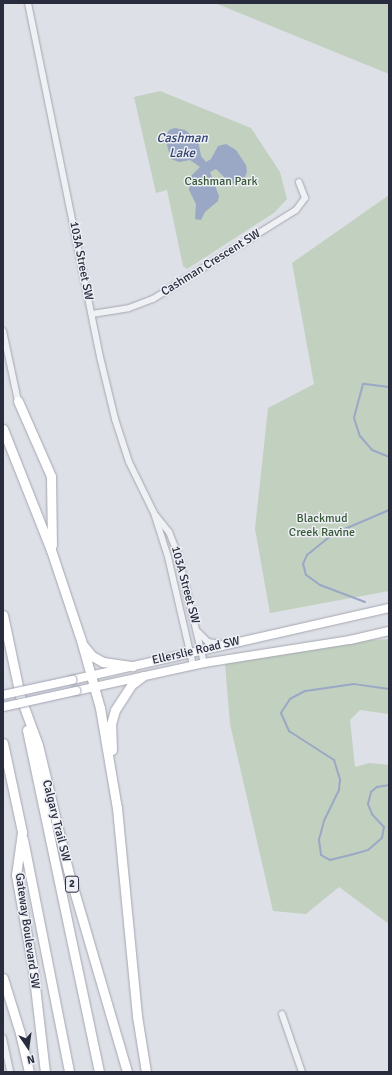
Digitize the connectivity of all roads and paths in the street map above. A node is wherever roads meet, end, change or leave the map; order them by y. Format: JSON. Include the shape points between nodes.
{"nodes":[{"id":1,"x":28,"y":3,"type":"edge"},
{"id":2,"x":299,"y":182,"type":"dead end"},
{"id":3,"x":92,"y":314,"type":"junction"},
{"id":4,"x":3,"y":331,"type":"edge"},
{"id":5,"x":18,"y":401,"type":"joint"},
{"id":6,"x":3,"y":429,"type":"edge"},
{"id":7,"x":154,"y":513,"type":"junction"},
{"id":8,"x":54,"y":560,"type":"junction"},
{"id":9,"x":389,"y":608,"type":"edge"},
{"id":10,"x":3,"y":615,"type":"edge"},
{"id":11,"x":196,"y":629,"type":"junction"},
{"id":12,"x":389,"y":631,"type":"edge"},
{"id":13,"x":81,"y":640,"type":"junction"},
{"id":14,"x":222,"y":645,"type":"junction"},
{"id":15,"x":201,"y":649,"type":"junction"},
{"id":16,"x":191,"y":652,"type":"junction"},
{"id":17,"x":204,"y":663,"type":"junction"},
{"id":18,"x":193,"y":665,"type":"junction"},
{"id":19,"x":133,"y":666,"type":"junction"},
{"id":20,"x":90,"y":676,"type":"junction"},
{"id":21,"x":143,"y":676,"type":"junction"},
{"id":22,"x":92,"y":688,"type":"junction"},
{"id":23,"x":3,"y":696,"type":"edge"},
{"id":24,"x":20,"y":696,"type":"junction"},
{"id":25,"x":3,"y":707,"type":"edge"},
{"id":26,"x":3,"y":743,"type":"edge"},
{"id":27,"x":114,"y":789,"type":"junction"},
{"id":28,"x":22,"y":832,"type":"junction"},
{"id":29,"x":3,"y":978,"type":"edge"},
{"id":30,"x":282,"y":1014,"type":"dead end"},
{"id":31,"x":3,"y":1038,"type":"edge"},
{"id":32,"x":10,"y":1072,"type":"edge"},
{"id":33,"x":29,"y":1072,"type":"edge"},
{"id":34,"x":45,"y":1072,"type":"edge"},
{"id":35,"x":69,"y":1072,"type":"edge"},
{"id":36,"x":99,"y":1072,"type":"edge"},
{"id":37,"x":127,"y":1072,"type":"edge"},
{"id":38,"x":146,"y":1072,"type":"edge"},
{"id":39,"x":302,"y":1072,"type":"edge"}],
"edges":[{"from":1,"to":3,"type":"street","name":"103A Street SW"},
{"from":2,"to":3,"type":"street","name":"Cashman Crescent SW","via":[[305,198],[296,210],[153,299],[133,306]]},
{"from":3,"to":7,"type":"street","name":"103A Street SW","via":[[101,361],[123,444]]},
{"from":4,"to":5,"type":"street"},
{"from":5,"to":8,"type":"highway","via":[[51,476],[50,526]]},
{"from":6,"to":8,"type":"highway"},
{"from":7,"to":11,"type":"street","name":"103A Street SW","via":[[169,532],[175,546]]},
{"from":7,"to":16,"type":"street","name":"103A Street SW","via":[[170,565]]},
{"from":8,"to":13,"type":"highway"},
{"from":9,"to":14,"type":"main road","name":"Ellerslie Road SW"},
{"from":10,"to":24,"type":"highway","name":"Calgary Trail SW","number":"2"},
{"from":11,"to":14,"type":"street","via":[[208,642]]},
{"from":11,"to":15,"type":"street","name":"103A Street SW"},
{"from":12,"to":17,"type":"main road","name":"Ellerslie Road SW","via":[[350,640]]},
{"from":13,"to":19,"type":"highway","via":[[92,656],[100,661],[113,665]]},
{"from":13,"to":20,"type":"highway"},
{"from":14,"to":15,"type":"main road","name":"Ellerslie Road SW"},
{"from":15,"to":16,"type":"main road","name":"Ellerslie Road SW"},
{"from":15,"to":17,"type":"street","name":"103A Street SW"},
{"from":16,"to":18,"type":"street","name":"103A Street SW"},
{"from":16,"to":19,"type":"main road","name":"Ellerslie Road SW"},
{"from":17,"to":18,"type":"main road","name":"Ellerslie Road SW"},
{"from":18,"to":21,"type":"main road","name":"Ellerslie Road SW"},
{"from":19,"to":20,"type":"main road","name":"Ellerslie Road SW"},
{"from":20,"to":22,"type":"highway"},
{"from":20,"to":23,"type":"main road","name":"Ellerslie Road SW","bridge":true},
{"from":21,"to":22,"type":"main road","name":"Ellerslie Road SW"},
{"from":21,"to":27,"type":"highway","via":[[128,690],[113,717]]},
{"from":22,"to":25,"type":"main road","name":"Ellerslie Road SW","bridge":true},
{"from":22,"to":27,"type":"highway","via":[[100,708]]},
{"from":24,"to":36,"type":"highway"},
{"from":24,"to":37,"type":"highway","name":"Calgary Trail SW","number":"2","via":[[38,745],[68,870]]},
{"from":26,"to":28,"type":"highway","name":"Gateway Boulevard SW"},
{"from":27,"to":38,"type":"highway","via":[[137,1016]]},
{"from":28,"to":34,"type":"highway","name":"Gateway Boulevard SW","via":[[16,875],[33,969]]},
{"from":28,"to":35,"type":"highway"},
{"from":29,"to":33,"type":"highway"},
{"from":30,"to":39,"type":"street"},
{"from":31,"to":32,"type":"street"}]}
